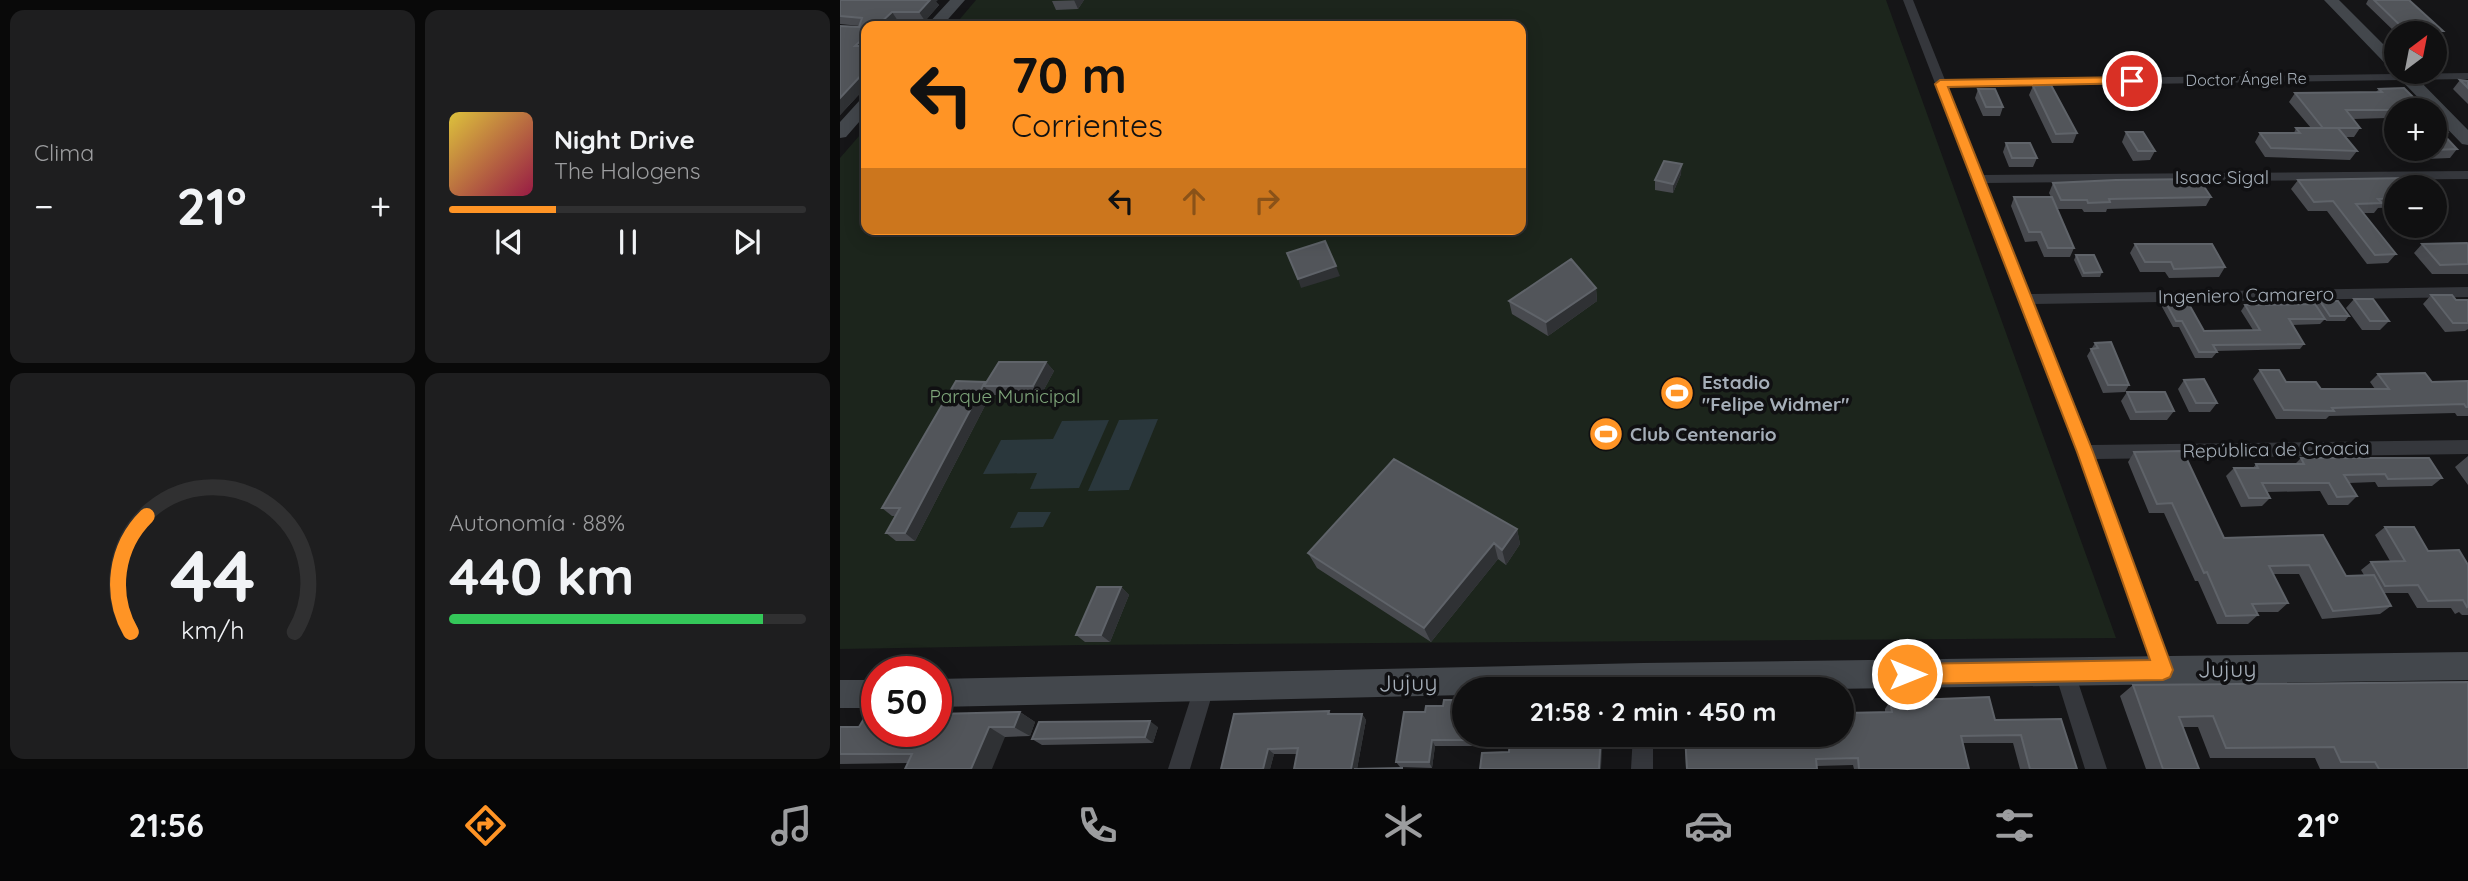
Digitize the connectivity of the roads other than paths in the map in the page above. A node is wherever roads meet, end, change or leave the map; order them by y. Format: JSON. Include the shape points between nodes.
{"nodes":[{"id":1,"x":958,"y":0,"type":"edge"},
{"id":2,"x":1908,"y":0,"type":"edge"},
{"id":3,"x":2334,"y":0,"type":"edge"},
{"id":4,"x":939,"y":21,"type":"edge"},
{"id":5,"x":2384,"y":53,"type":"edge"},
{"id":6,"x":2384,"y":71,"type":"edge"},
{"id":7,"x":2447,"y":74,"type":"edge"},
{"id":8,"x":2468,"y":76,"type":"edge"},
{"id":9,"x":1940,"y":84,"type":"junction"},
{"id":10,"x":2414,"y":84,"type":"edge"},
{"id":11,"x":861,"y":110,"type":"edge"},
{"id":12,"x":840,"y":133,"type":"edge"},
{"id":13,"x":2468,"y":140,"type":"edge"},
{"id":14,"x":2468,"y":175,"type":"edge"},
{"id":15,"x":1977,"y":179,"type":"junction"},
{"id":16,"x":2468,"y":292,"type":"edge"},
{"id":17,"x":2024,"y":299,"type":"junction"},
{"id":18,"x":2468,"y":447,"type":"edge"},
{"id":19,"x":2085,"y":452,"type":"junction"},
{"id":20,"x":2468,"y":666,"type":"edge"},
{"id":21,"x":2163,"y":670,"type":"junction"},
{"id":22,"x":2065,"y":673,"type":"junction"},
{"id":23,"x":1854,"y":678,"type":"edge"},
{"id":24,"x":1452,"y":685,"type":"edge"},
{"id":25,"x":1204,"y":688,"type":"junction"},
{"id":26,"x":952,"y":693,"type":"edge"},
{"id":27,"x":840,"y":694,"type":"edge"},
{"id":28,"x":861,"y":694,"type":"edge"},
{"id":29,"x":1643,"y":747,"type":"edge"},
{"id":30,"x":1179,"y":769,"type":"edge"},
{"id":31,"x":1642,"y":769,"type":"edge"},
{"id":32,"x":2096,"y":769,"type":"edge"}],
"edges":[{"from":1,"to":4,"type":"main road"},
{"from":2,"to":9,"type":"street"},
{"from":3,"to":5,"type":"main road"},
{"from":6,"to":9,"type":"street","name":"Doctor Ángel Re"},
{"from":7,"to":8,"type":"street","name":"Doctor Ángel Re"},
{"from":9,"to":15,"type":"street"},
{"from":10,"to":13,"type":"main road"},
{"from":11,"to":12,"type":"main road"},
{"from":14,"to":15,"type":"street","name":"Isaac Sigal"},
{"from":15,"to":17,"type":"street"},
{"from":16,"to":17,"type":"street","name":"Ingeniero Camarero"},
{"from":17,"to":19,"type":"street"},
{"from":18,"to":19,"type":"street","name":"República de Croacia"},
{"from":19,"to":21,"type":"street"},
{"from":20,"to":21,"type":"main road","name":"Jujuy"},
{"from":21,"to":22,"type":"main road","name":"Jujuy"},
{"from":22,"to":23,"type":"main road","name":"Jujuy"},
{"from":22,"to":32,"type":"street"},
{"from":24,"to":25,"type":"main road","name":"Jujuy"},
{"from":25,"to":26,"type":"main road","name":"Jujuy"},
{"from":25,"to":30,"type":"street"},
{"from":27,"to":28,"type":"main road"},
{"from":29,"to":31,"type":"street"}]}
